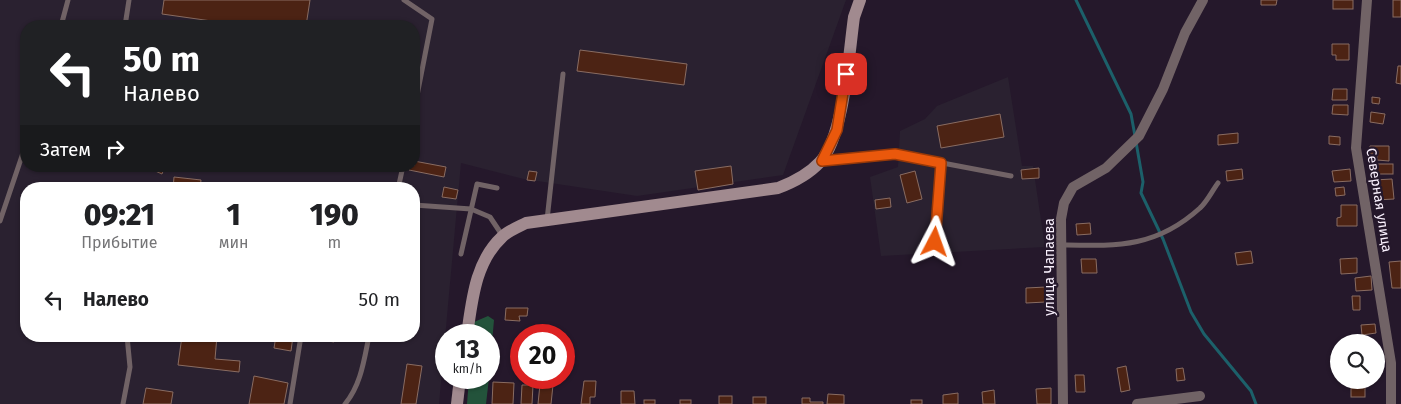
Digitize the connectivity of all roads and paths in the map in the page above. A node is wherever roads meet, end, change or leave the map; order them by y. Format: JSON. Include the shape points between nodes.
{"nodes":[{"id":1,"x":68,"y":0,"type":"edge"},
{"id":2,"x":129,"y":0,"type":"edge"},
{"id":3,"x":404,"y":0,"type":"edge"},
{"id":4,"x":860,"y":0,"type":"edge"},
{"id":5,"x":1203,"y":0,"type":"edge"},
{"id":6,"x":1367,"y":0,"type":"edge"},
{"id":7,"x":63,"y":20,"type":"edge"},
{"id":8,"x":126,"y":20,"type":"edge"},
{"id":9,"x":563,"y":74,"type":"dead end"},
{"id":10,"x":420,"y":80,"type":"edge"},
{"id":11,"x":822,"y":161,"type":"junction"},
{"id":12,"x":20,"y":162,"type":"edge"},
{"id":13,"x":941,"y":163,"type":"junction"},
{"id":14,"x":1011,"y":176,"type":"dead end"},
{"id":15,"x":1218,"y":183,"type":"dead end"},
{"id":16,"x":498,"y":188,"type":"dead end"},
{"id":17,"x":420,"y":205,"type":"edge"},
{"id":18,"x":471,"y":209,"type":"junction"},
{"id":19,"x":546,"y":220,"type":"junction"},
{"id":20,"x":0,"y":221,"type":"edge"},
{"id":21,"x":502,"y":236,"type":"junction"},
{"id":22,"x":935,"y":242,"type":"dead end"},
{"id":23,"x":1062,"y":246,"type":"junction"},
{"id":24,"x":461,"y":254,"type":"dead end"},
{"id":25,"x":469,"y":324,"type":"edge"},
{"id":26,"x":128,"y":342,"type":"edge"},
{"id":27,"x":299,"y":342,"type":"edge"},
{"id":28,"x":368,"y":342,"type":"edge"},
{"id":29,"x":1396,"y":363,"type":"edge"},
{"id":30,"x":458,"y":389,"type":"edge"},
{"id":31,"x":1200,"y":396,"type":"dead end"},
{"id":32,"x":123,"y":404,"type":"edge"},
{"id":33,"x":290,"y":404,"type":"edge"},
{"id":34,"x":345,"y":404,"type":"edge"},
{"id":35,"x":456,"y":404,"type":"edge"},
{"id":36,"x":1063,"y":404,"type":"edge"},
{"id":37,"x":1137,"y":404,"type":"edge"},
{"id":38,"x":1391,"y":404,"type":"edge"}],
"edges":[{"from":1,"to":7,"type":"lane"},
{"from":2,"to":8,"type":"lane"},
{"from":3,"to":10,"type":"lane","via":[[432,19]]},
{"from":4,"to":11,"type":"street","via":[[854,17],[837,130]]},
{"from":5,"to":23,"type":"street","name":"улица Чапаева","via":[[1139,136],[1106,168],[1073,187],[1064,203],[1061,219]]},
{"from":6,"to":29,"type":"street","name":"Северная улица","via":[[1356,148]]},
{"from":9,"to":19,"type":"lane"},
{"from":11,"to":13,"type":"lane","via":[[895,154]]},
{"from":11,"to":19,"type":"street","via":[[799,180],[778,188]]},
{"from":12,"to":20,"type":"lane"},
{"from":13,"to":14,"type":"lane"},
{"from":13,"to":22,"type":"lane"},
{"from":15,"to":23,"type":"lane","via":[[1201,208],[1154,239],[1118,246]]},
{"from":16,"to":18,"type":"lane","via":[[477,184]]},
{"from":17,"to":18,"type":"lane"},
{"from":18,"to":21,"type":"lane","via":[[490,217]]},
{"from":18,"to":24,"type":"lane"},
{"from":19,"to":21,"type":"street","via":[[526,223]]},
{"from":21,"to":25,"type":"street","via":[[486,257],[474,289]]},
{"from":23,"to":36,"type":"street","name":"улица Чапаева"},
{"from":26,"to":32,"type":"lane","via":[[130,367]]},
{"from":27,"to":33,"type":"lane"},
{"from":28,"to":34,"type":"lane","via":[[362,370],[352,396]]},
{"from":29,"to":38,"type":"street","name":"Северная улица"},
{"from":30,"to":35,"type":"street"},
{"from":31,"to":37,"type":"street"}]}
